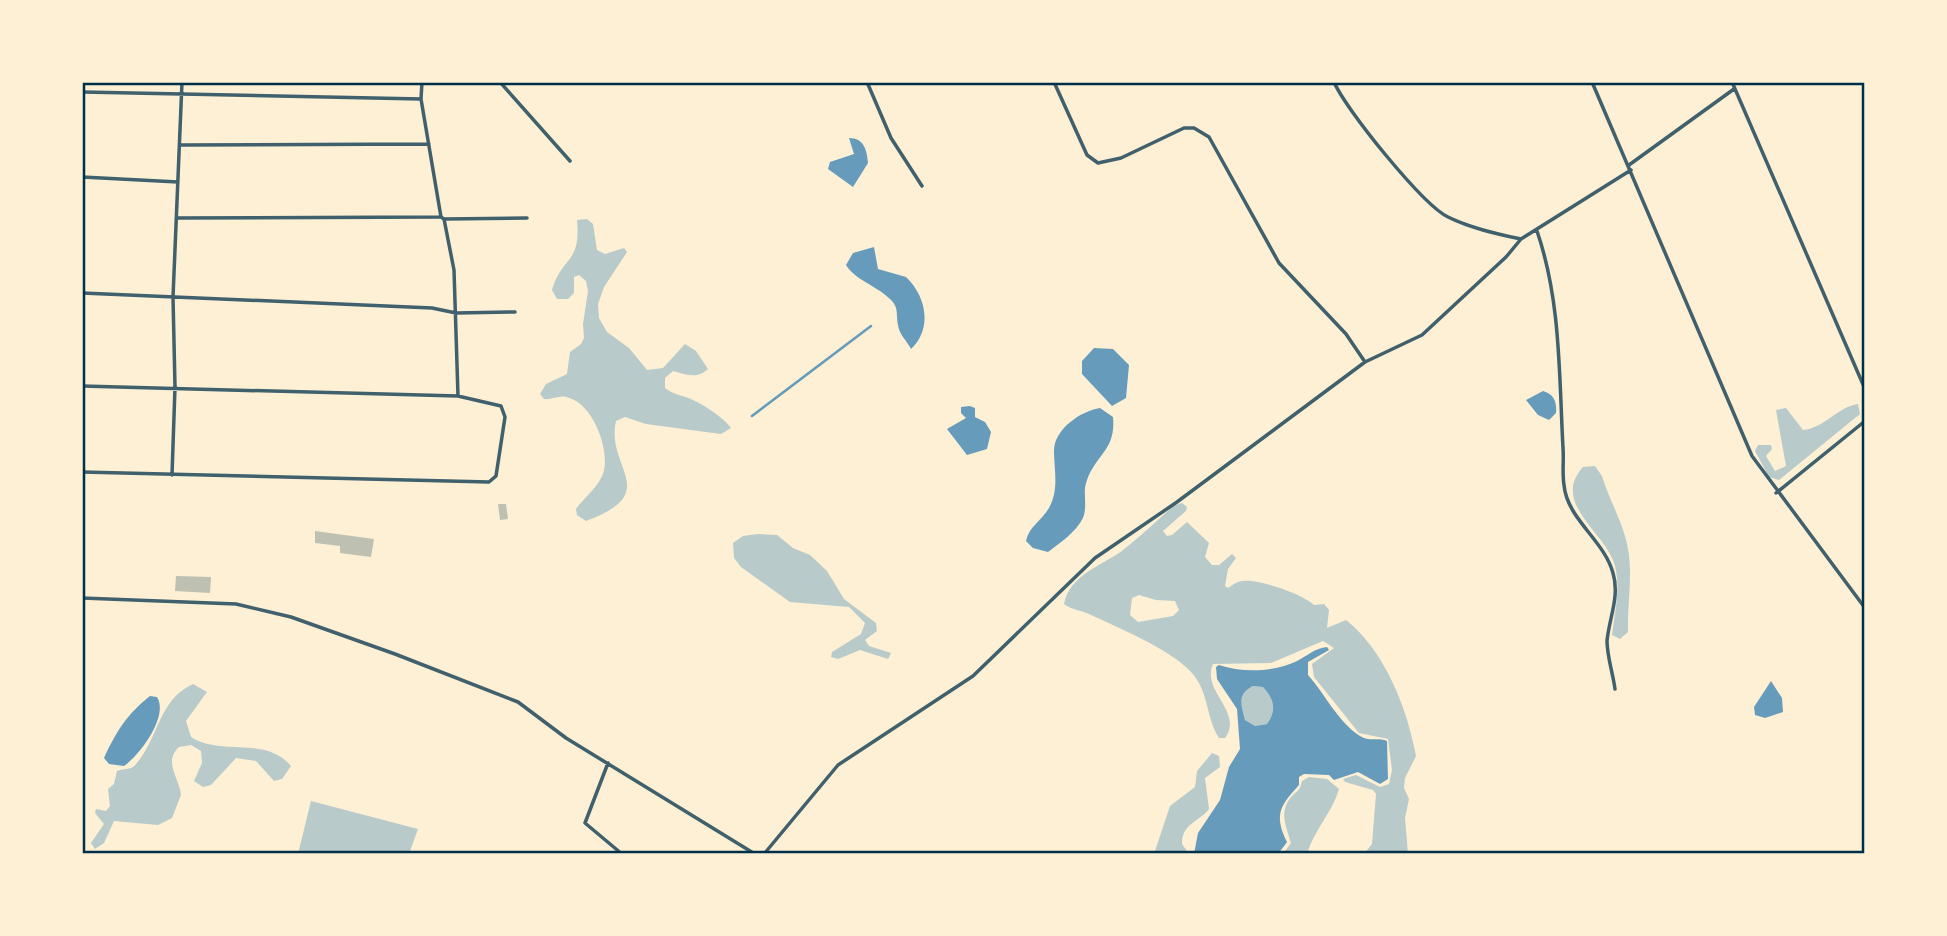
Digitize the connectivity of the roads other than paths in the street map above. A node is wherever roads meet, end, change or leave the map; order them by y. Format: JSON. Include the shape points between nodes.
{"nodes":[{"id":1,"x":182,"y":82,"type":"edge"},
{"id":2,"x":422,"y":82,"type":"edge"},
{"id":3,"x":500,"y":82,"type":"edge"},
{"id":4,"x":867,"y":82,"type":"edge"},
{"id":5,"x":1054,"y":82,"type":"edge"},
{"id":6,"x":1334,"y":82,"type":"edge"},
{"id":7,"x":1592,"y":82,"type":"edge"},
{"id":8,"x":1732,"y":82,"type":"edge"},
{"id":9,"x":1735,"y":88,"type":"junction"},
{"id":10,"x":82,"y":92,"type":"edge"},
{"id":11,"x":181,"y":94,"type":"junction"},
{"id":12,"x":421,"y":99,"type":"junction"},
{"id":13,"x":429,"y":144,"type":"junction"},
{"id":14,"x":181,"y":145,"type":"junction"},
{"id":15,"x":570,"y":161,"type":"dead end"},
{"id":16,"x":1630,"y":167,"type":"junction"},
{"id":17,"x":82,"y":177,"type":"edge"},
{"id":18,"x":179,"y":182,"type":"junction"},
{"id":19,"x":922,"y":186,"type":"dead end"},
{"id":20,"x":176,"y":218,"type":"junction"},
{"id":21,"x":443,"y":218,"type":"junction"},
{"id":22,"x":527,"y":218,"type":"dead end"},
{"id":23,"x":1537,"y":231,"type":"junction"},
{"id":24,"x":1521,"y":239,"type":"junction"},
{"id":25,"x":82,"y":293,"type":"edge"},
{"id":26,"x":173,"y":297,"type":"junction"},
{"id":27,"x":515,"y":312,"type":"dead end"},
{"id":28,"x":456,"y":313,"type":"junction"},
{"id":29,"x":1365,"y":362,"type":"junction"},
{"id":30,"x":82,"y":386,"type":"edge"},
{"id":31,"x":175,"y":387,"type":"junction"},
{"id":32,"x":1865,"y":389,"type":"edge"},
{"id":33,"x":457,"y":397,"type":"junction"},
{"id":34,"x":1865,"y":421,"type":"edge"},
{"id":35,"x":82,"y":472,"type":"edge"},
{"id":36,"x":172,"y":476,"type":"junction"},
{"id":37,"x":1776,"y":493,"type":"junction"},
{"id":38,"x":82,"y":598,"type":"edge"},
{"id":39,"x":1865,"y":608,"type":"edge"},
{"id":40,"x":1615,"y":689,"type":"dead end"},
{"id":41,"x":608,"y":763,"type":"junction"},
{"id":42,"x":622,"y":854,"type":"edge"},
{"id":43,"x":754,"y":854,"type":"edge"},
{"id":44,"x":764,"y":854,"type":"edge"}],
"edges":[{"from":1,"to":11,"type":"street"},
{"from":2,"to":12,"type":"street"},
{"from":3,"to":15,"type":"street"},
{"from":4,"to":19,"type":"street","via":[[891,138]]},
{"from":5,"to":29,"type":"street","via":[[1087,155],[1098,163],[1121,158],[1184,128],[1202,131],[1216,145],[1279,263],[1346,334]]},
{"from":6,"to":24,"type":"street","via":[[1363,127],[1430,203],[1447,217]]},
{"from":7,"to":16,"type":"street"},
{"from":8,"to":9,"type":"street"},
{"from":9,"to":16,"type":"street"},
{"from":9,"to":32,"type":"street"},
{"from":10,"to":11,"type":"street"},
{"from":11,"to":12,"type":"street"},
{"from":11,"to":14,"type":"street"},
{"from":12,"to":13,"type":"street"},
{"from":13,"to":14,"type":"street"},
{"from":13,"to":21,"type":"street"},
{"from":14,"to":18,"type":"street"},
{"from":16,"to":23,"type":"street"},
{"from":16,"to":37,"type":"street","via":[[1752,456]]},
{"from":17,"to":18,"type":"street"},
{"from":18,"to":20,"type":"street"},
{"from":20,"to":21,"type":"street"},
{"from":20,"to":26,"type":"street"},
{"from":21,"to":22,"type":"street"},
{"from":21,"to":28,"type":"street","via":[[454,270]]},
{"from":23,"to":24,"type":"street"},
{"from":23,"to":40,"type":"street","via":[[1554,300],[1560,351],[1557,371],[1564,487],[1583,525],[1604,551],[1616,589],[1607,642]]},
{"from":24,"to":29,"type":"street","via":[[1422,335]]},
{"from":25,"to":26,"type":"street"},
{"from":26,"to":28,"type":"street","via":[[432,308]]},
{"from":26,"to":31,"type":"street"},
{"from":27,"to":28,"type":"street"},
{"from":28,"to":33,"type":"street"},
{"from":29,"to":44,"type":"street","via":[[1095,558],[998,655],[962,684],[838,765]]},
{"from":30,"to":31,"type":"street"},
{"from":31,"to":33,"type":"street"},
{"from":31,"to":36,"type":"street"},
{"from":33,"to":36,"type":"street","via":[[493,402],[504,411],[496,476],[489,482]]},
{"from":34,"to":37,"type":"street"},
{"from":35,"to":36,"type":"street"},
{"from":37,"to":39,"type":"street"},
{"from":38,"to":41,"type":"street","via":[[236,604],[291,617],[518,702]]},
{"from":41,"to":42,"type":"street","via":[[584,823]]},
{"from":41,"to":43,"type":"street"}]}
